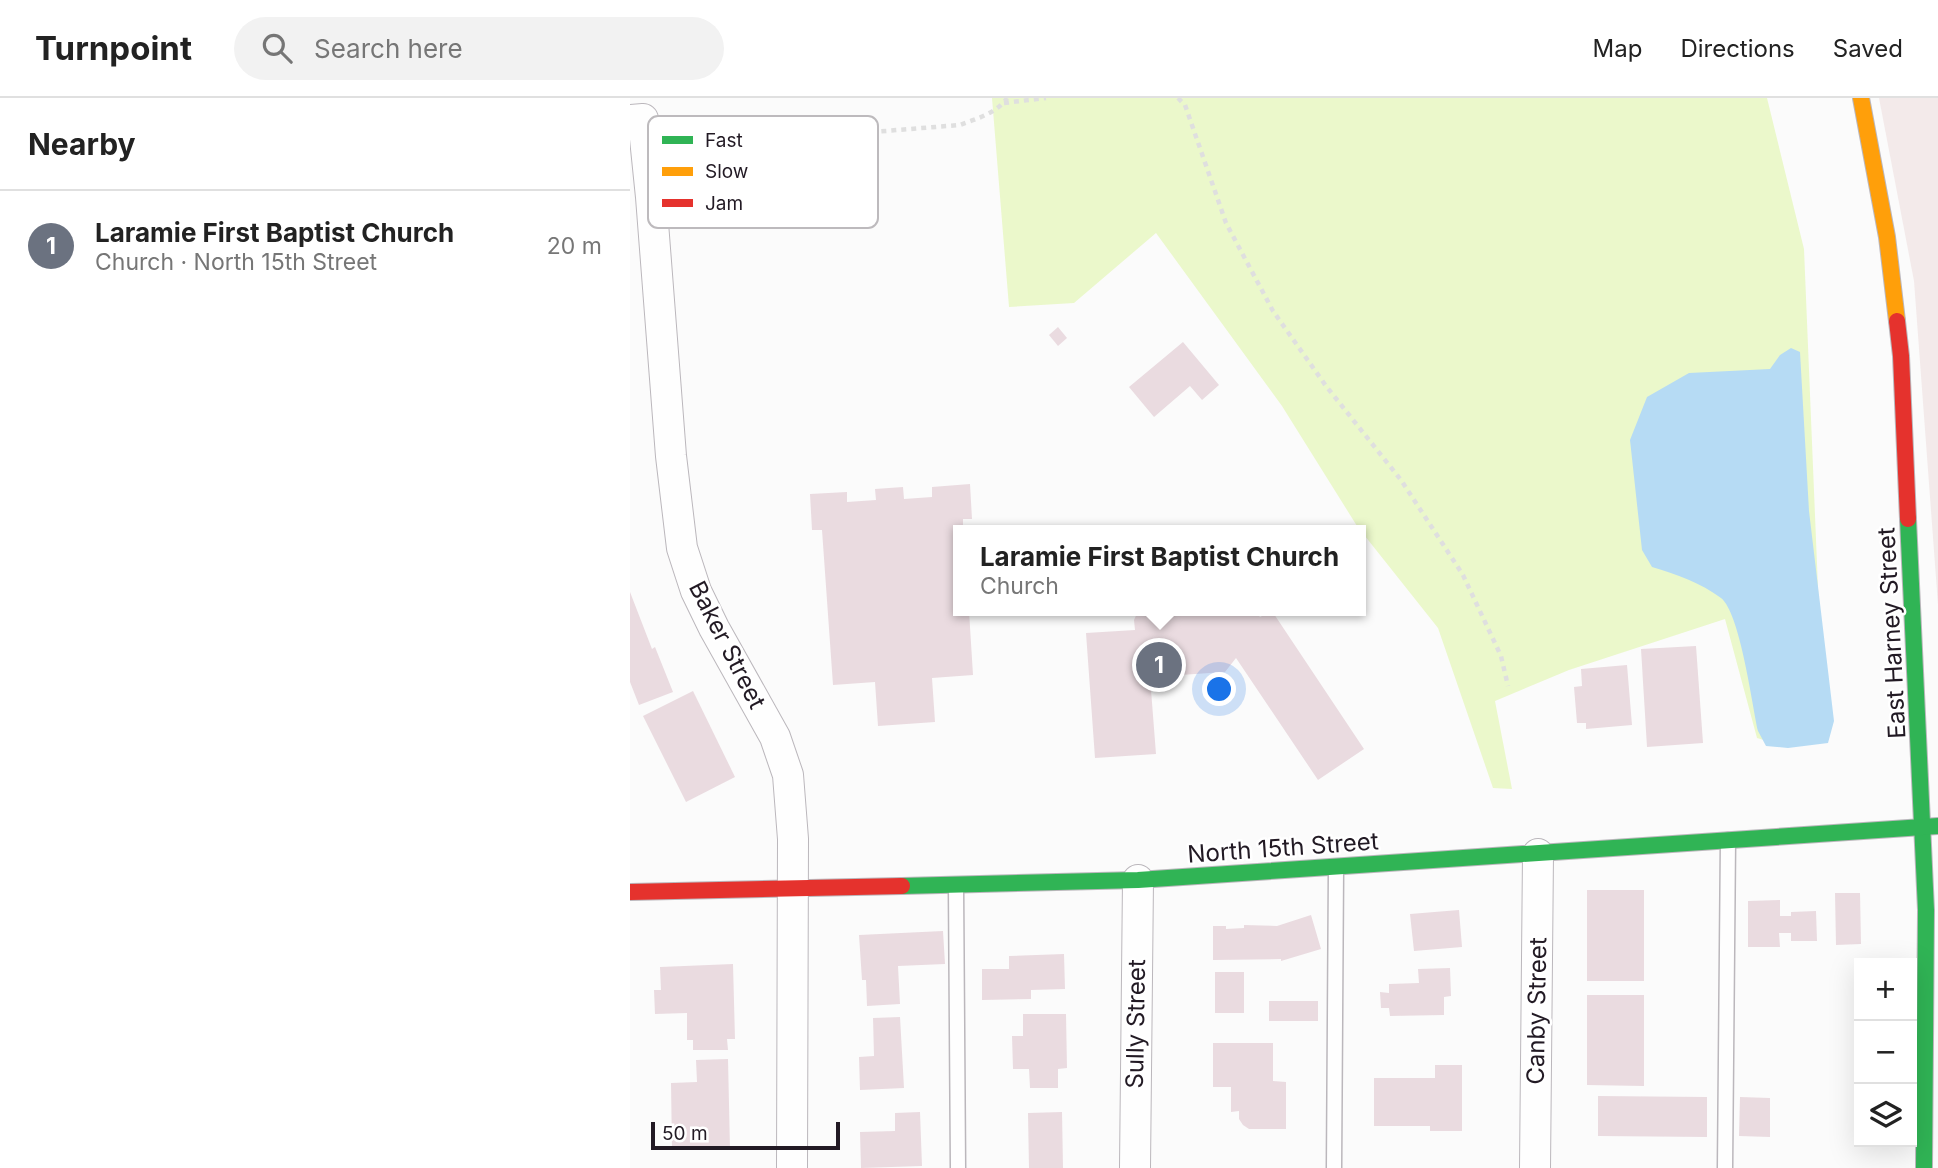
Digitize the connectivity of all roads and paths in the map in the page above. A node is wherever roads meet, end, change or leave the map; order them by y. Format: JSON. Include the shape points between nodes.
{"nodes":[{"id":1,"x":1046,"y":98,"type":"edge"},
{"id":2,"x":1178,"y":98,"type":"edge"},
{"id":3,"x":1861,"y":98,"type":"edge"},
{"id":4,"x":1005,"y":100,"type":"edge"},
{"id":5,"x":636,"y":120,"type":"edge"},
{"id":6,"x":878,"y":131,"type":"edge"},
{"id":7,"x":646,"y":149,"type":"joint"},
{"id":8,"x":648,"y":174,"type":"edge"},
{"id":9,"x":652,"y":228,"type":"edge"},
{"id":10,"x":1508,"y":686,"type":"dead end"},
{"id":11,"x":1931,"y":826,"type":"edge"},
{"id":12,"x":1728,"y":840,"type":"junction"},
{"id":13,"x":1538,"y":854,"type":"junction"},
{"id":14,"x":1336,"y":868,"type":"junction"},
{"id":15,"x":1138,"y":880,"type":"junction"},
{"id":16,"x":956,"y":884,"type":"junction"},
{"id":17,"x":792,"y":887,"type":"junction"},
{"id":18,"x":630,"y":892,"type":"edge"},
{"id":19,"x":792,"y":1168,"type":"edge"},
{"id":20,"x":958,"y":1168,"type":"edge"},
{"id":21,"x":1135,"y":1168,"type":"edge"},
{"id":22,"x":1334,"y":1168,"type":"edge"},
{"id":23,"x":1535,"y":1168,"type":"edge"},
{"id":24,"x":1725,"y":1168,"type":"edge"},
{"id":25,"x":1924,"y":1168,"type":"edge"}],
"edges":[{"from":1,"to":4,"type":"path"},
{"from":2,"to":10,"type":"path","via":[[1185,105],[1226,223],[1273,311],[1401,480],[1463,575],[1500,656]]},
{"from":3,"to":11,"type":"main road","name":"East Harney Street","via":[[1901,356]]},
{"from":4,"to":6,"type":"path","via":[[985,116],[960,125]]},
{"from":5,"to":7,"type":"street","name":"Baker Street"},
{"from":7,"to":8,"type":"street","name":"Baker Street"},
{"from":9,"to":17,"type":"street","name":"Baker Street","via":[[682,548],[696,591],[775,737],[788,775]]},
{"from":11,"to":12,"type":"main road","name":"North 15th Street"},
{"from":11,"to":25,"type":"main road","name":"East Harney Street"},
{"from":12,"to":13,"type":"main road","name":"North 15th Street"},
{"from":12,"to":24,"type":"lane"},
{"from":13,"to":14,"type":"main road","name":"North 15th Street"},
{"from":13,"to":23,"type":"street","name":"Canby Street"},
{"from":14,"to":15,"type":"main road","name":"North 15th Street"},
{"from":14,"to":22,"type":"lane"},
{"from":15,"to":16,"type":"main road","name":"North 15th Street"},
{"from":15,"to":21,"type":"street","name":"Sully Street"},
{"from":16,"to":17,"type":"main road","name":"North 15th Street"},
{"from":16,"to":20,"type":"lane"},
{"from":17,"to":18,"type":"main road","name":"North 15th Street"},
{"from":17,"to":19,"type":"street","name":"Baker Street"}]}
